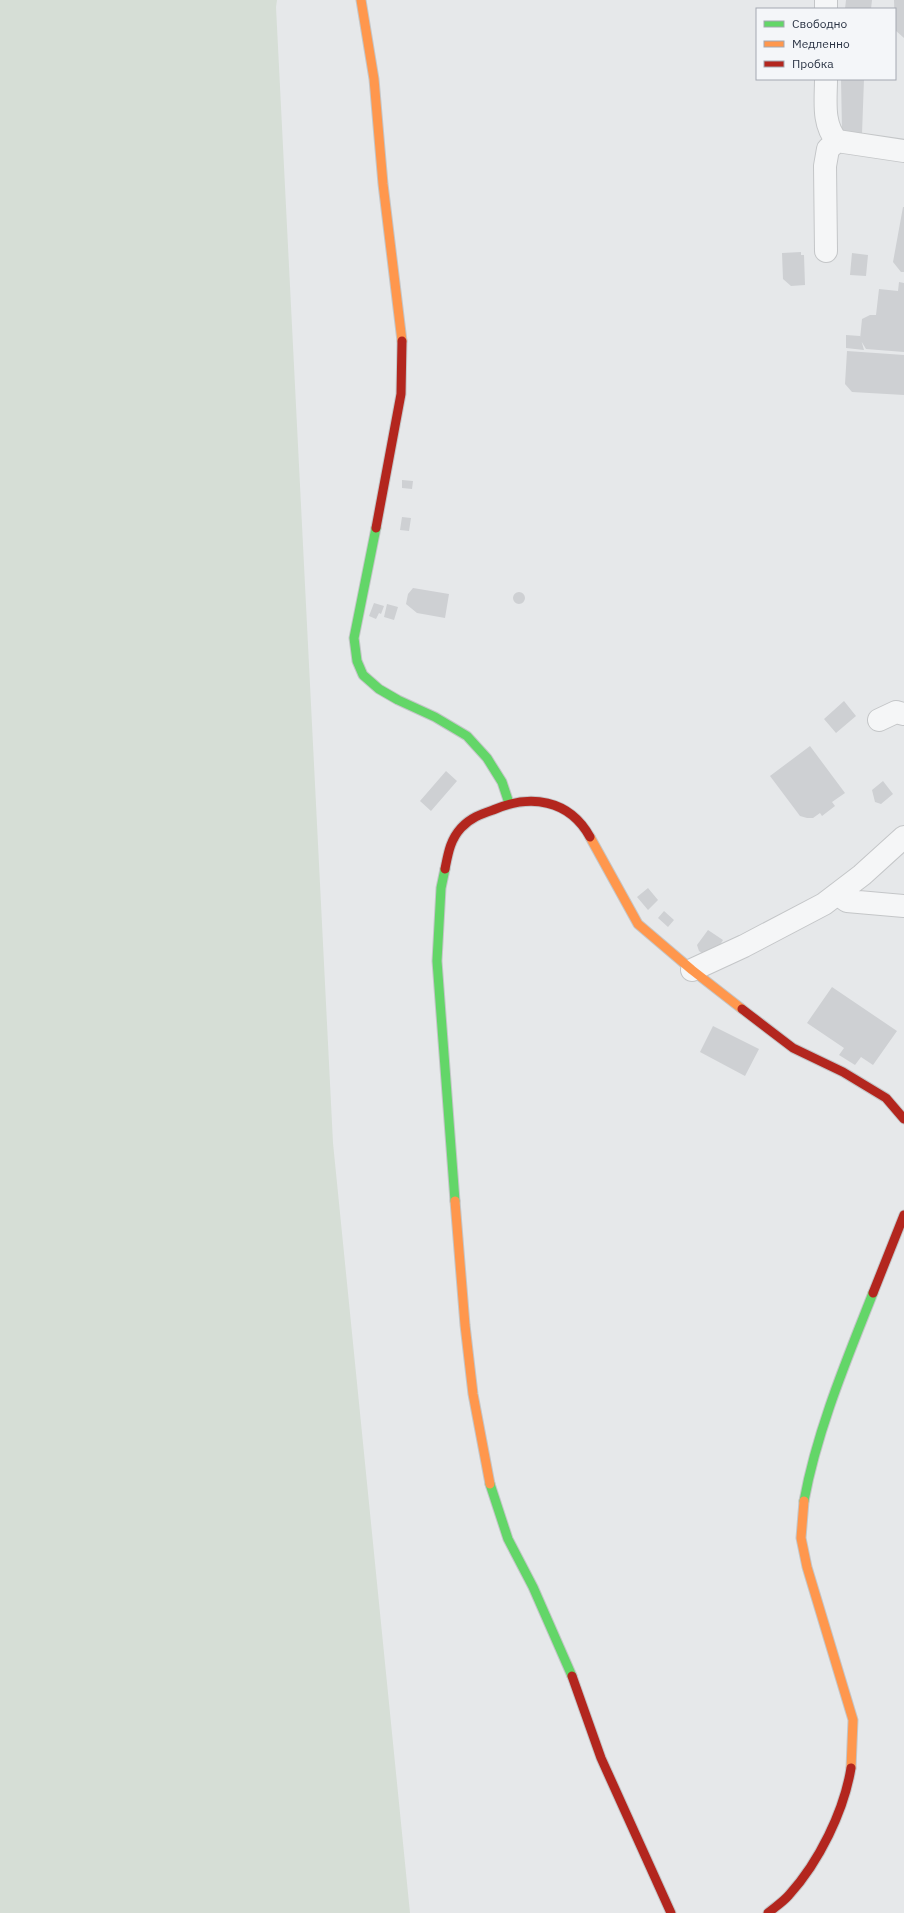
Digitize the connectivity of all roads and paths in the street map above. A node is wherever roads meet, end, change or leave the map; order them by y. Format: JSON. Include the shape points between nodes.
{"nodes":[{"id":1,"x":361,"y":0,"type":"edge"},
{"id":2,"x":826,"y":80,"type":"edge"},
{"id":3,"x":837,"y":141,"type":"junction"},
{"id":4,"x":904,"y":151,"type":"edge"},
{"id":5,"x":826,"y":251,"type":"dead end"},
{"id":6,"x":904,"y":714,"type":"edge"},
{"id":7,"x":879,"y":720,"type":"dead end"},
{"id":8,"x":509,"y":803,"type":"junction"},
{"id":9,"x":904,"y":837,"type":"edge"},
{"id":10,"x":837,"y":894,"type":"junction"},
{"id":11,"x":904,"y":906,"type":"edge"},
{"id":12,"x":692,"y":970,"type":"junction"},
{"id":13,"x":904,"y":1119,"type":"edge"},
{"id":14,"x":904,"y":1215,"type":"edge"},
{"id":15,"x":671,"y":1913,"type":"edge"},
{"id":16,"x":768,"y":1913,"type":"edge"}],
"edges":[{"from":1,"to":8,"type":"street","via":[[374,79],[383,184],[404,347],[401,394],[354,638],[357,661],[363,676],[379,689],[467,736],[487,758],[502,782]]},
{"from":2,"to":3,"type":"street","via":[[826,118],[830,132]]},
{"from":3,"to":4,"type":"street"},
{"from":3,"to":5,"type":"street","via":[[828,149],[825,166]]},
{"from":6,"to":7,"type":"street","via":[[896,712]]},
{"from":8,"to":12,"type":"street","via":[[542,801],[568,811],[583,824],[638,924]]},
{"from":8,"to":15,"type":"street","via":[[474,816],[461,828],[449,846],[441,888],[437,961],[465,1324],[473,1394],[489,1481],[508,1540],[566,1660],[601,1758]]},
{"from":9,"to":10,"type":"street"},
{"from":10,"to":11,"type":"street","via":[[847,901]]},
{"from":10,"to":12,"type":"street","via":[[824,904],[744,946]]},
{"from":12,"to":13,"type":"street","via":[[793,1048],[843,1072],[886,1098]]},
{"from":14,"to":16,"type":"street","via":[[828,1413],[809,1474],[803,1508],[801,1538],[853,1720],[851,1769],[840,1812],[816,1857],[788,1895]]}]}
